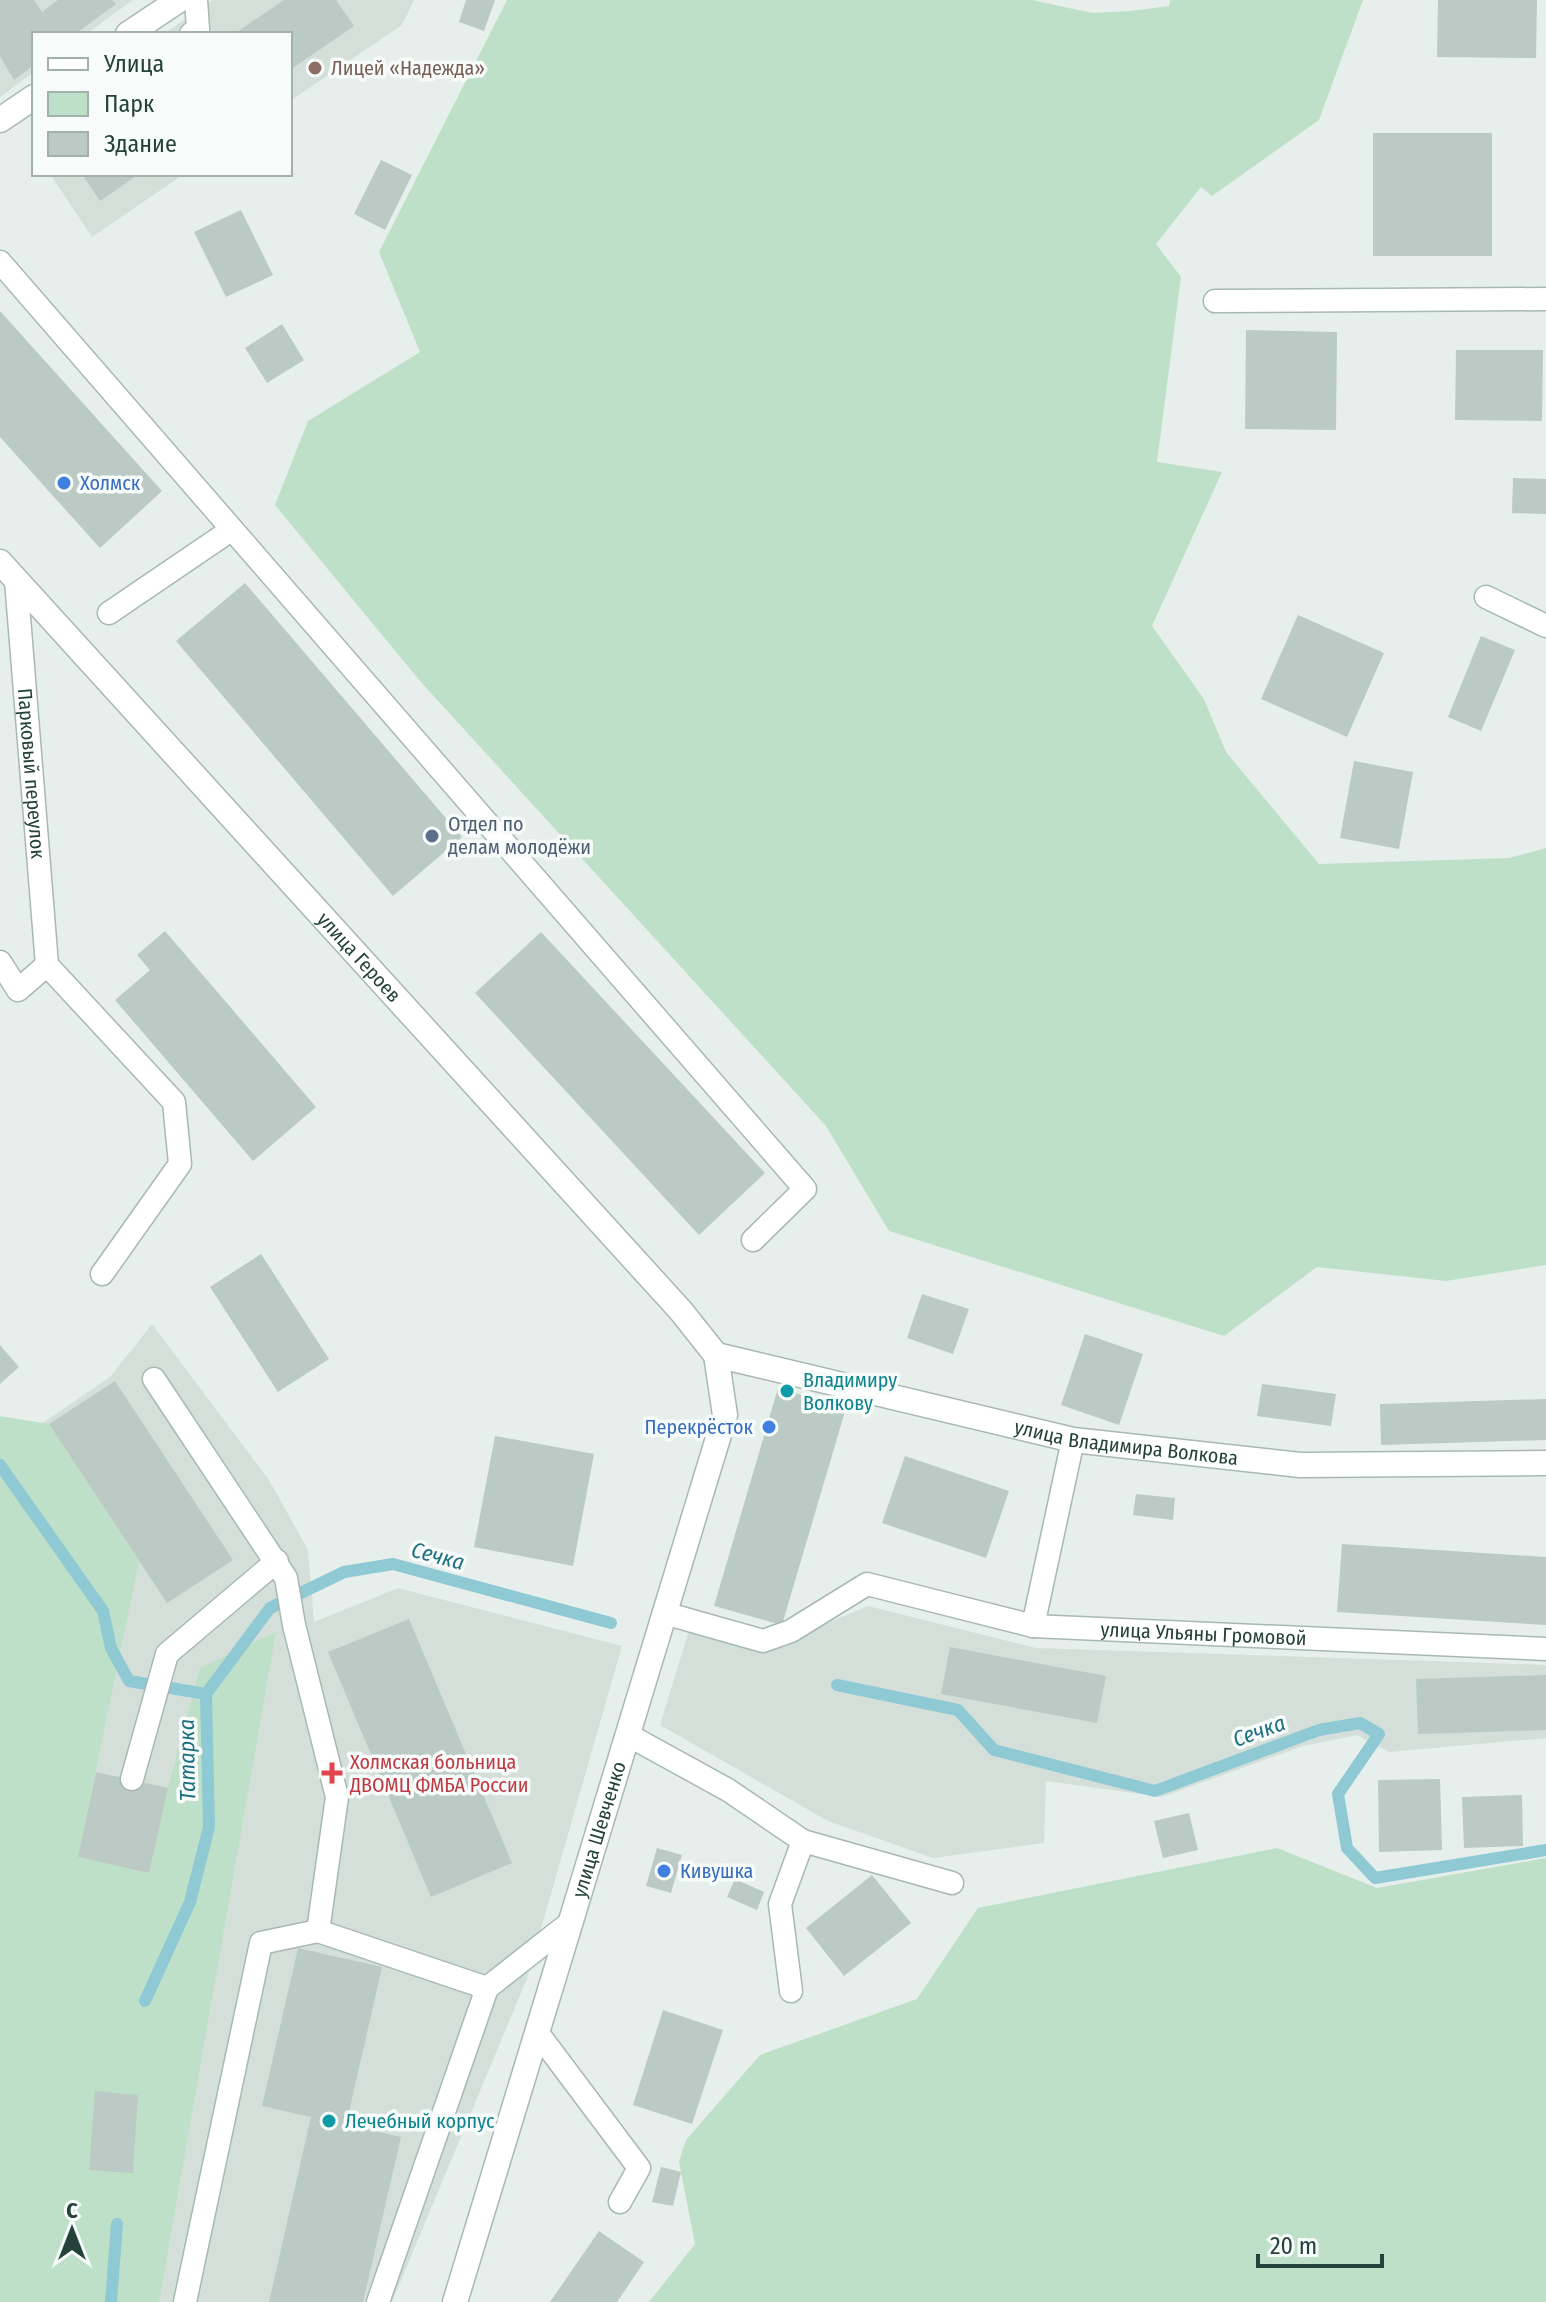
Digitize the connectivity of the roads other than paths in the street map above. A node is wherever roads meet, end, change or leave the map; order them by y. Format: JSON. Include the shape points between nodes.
{"nodes":[{"id":1,"x":179,"y":0,"type":"edge"},
{"id":2,"x":196,"y":0,"type":"edge"},
{"id":3,"x":131,"y":32,"type":"edge"},
{"id":4,"x":194,"y":32,"type":"edge"},
{"id":5,"x":32,"y":98,"type":"edge"},
{"id":6,"x":0,"y":120,"type":"edge"},
{"id":7,"x":0,"y":262,"type":"edge"},
{"id":8,"x":1546,"y":299,"type":"edge"},
{"id":9,"x":1215,"y":301,"type":"dead end"},
{"id":10,"x":231,"y":530,"type":"junction"},
{"id":11,"x":8,"y":571,"type":"edge"},
{"id":12,"x":1486,"y":597,"type":"dead end"},
{"id":13,"x":109,"y":613,"type":"dead end"},
{"id":14,"x":1546,"y":626,"type":"edge"},
{"id":15,"x":0,"y":962,"type":"edge"},
{"id":16,"x":47,"y":965,"type":"junction"},
{"id":17,"x":753,"y":1240,"type":"dead end"},
{"id":18,"x":102,"y":1274,"type":"dead end"},
{"id":19,"x":716,"y":1355,"type":"junction"},
{"id":20,"x":154,"y":1379,"type":"dead end"},
{"id":21,"x":1073,"y":1440,"type":"junction"},
{"id":22,"x":1546,"y":1463,"type":"edge"},
{"id":23,"x":282,"y":1569,"type":"junction"},
{"id":24,"x":664,"y":1613,"type":"junction"},
{"id":25,"x":1033,"y":1626,"type":"junction"},
{"id":26,"x":1546,"y":1649,"type":"edge"},
{"id":27,"x":628,"y":1735,"type":"junction"},
{"id":28,"x":132,"y":1779,"type":"dead end"},
{"id":29,"x":803,"y":1841,"type":"junction"},
{"id":30,"x":952,"y":1883,"type":"dead end"},
{"id":31,"x":571,"y":1922,"type":"junction"},
{"id":32,"x":318,"y":1931,"type":"junction"},
{"id":33,"x":487,"y":1988,"type":"junction"},
{"id":34,"x":791,"y":1991,"type":"dead end"},
{"id":35,"x":537,"y":2032,"type":"junction"},
{"id":36,"x":620,"y":2202,"type":"dead end"},
{"id":37,"x":185,"y":2302,"type":"edge"},
{"id":38,"x":378,"y":2302,"type":"edge"},
{"id":39,"x":455,"y":2302,"type":"edge"}],
"edges":[{"from":1,"to":3,"type":"street"},
{"from":2,"to":4,"type":"lane"},
{"from":5,"to":6,"type":"street"},
{"from":7,"to":10,"type":"lane"},
{"from":8,"to":9,"type":"lane"},
{"from":10,"to":13,"type":"lane"},
{"from":10,"to":17,"type":"lane","via":[[805,1189]]},
{"from":11,"to":16,"type":"lane","name":"Парковый переулок"},
{"from":11,"to":19,"type":"street","name":"улица Героев"},
{"from":12,"to":14,"type":"lane"},
{"from":15,"to":16,"type":"lane","via":[[18,990]]},
{"from":16,"to":18,"type":"lane","via":[[174,1102],[180,1164]]},
{"from":19,"to":21,"type":"street","name":"улица Владимира Волкова"},
{"from":19,"to":24,"type":"street","name":"улица Шевченко","via":[[725,1415]]},
{"from":20,"to":23,"type":"lane"},
{"from":21,"to":22,"type":"street","name":"улица Владимира Волкова","via":[[1300,1465]]},
{"from":21,"to":25,"type":"lane"},
{"from":23,"to":28,"type":"lane","via":[[167,1654]]},
{"from":23,"to":32,"type":"lane","via":[[337,1797]]},
{"from":24,"to":25,"type":"lane","name":"улица Ульяны Громовой","via":[[763,1641],[791,1631],[867,1584]]},
{"from":24,"to":27,"type":"street","name":"улица Шевченко"},
{"from":25,"to":26,"type":"lane","name":"улица Ульяны Громовой"},
{"from":27,"to":29,"type":"lane","via":[[728,1790]]},
{"from":27,"to":31,"type":"street","name":"улица Шевченко"},
{"from":29,"to":30,"type":"lane"},
{"from":29,"to":34,"type":"lane","via":[[780,1904]]},
{"from":31,"to":33,"type":"lane"},
{"from":31,"to":35,"type":"street","name":"улица Шевченко"},
{"from":32,"to":33,"type":"lane"},
{"from":32,"to":37,"type":"lane","via":[[261,1943]]},
{"from":33,"to":38,"type":"lane"},
{"from":35,"to":36,"type":"lane","via":[[639,2168]]},
{"from":35,"to":39,"type":"street","name":"улица Шевченко"}]}
